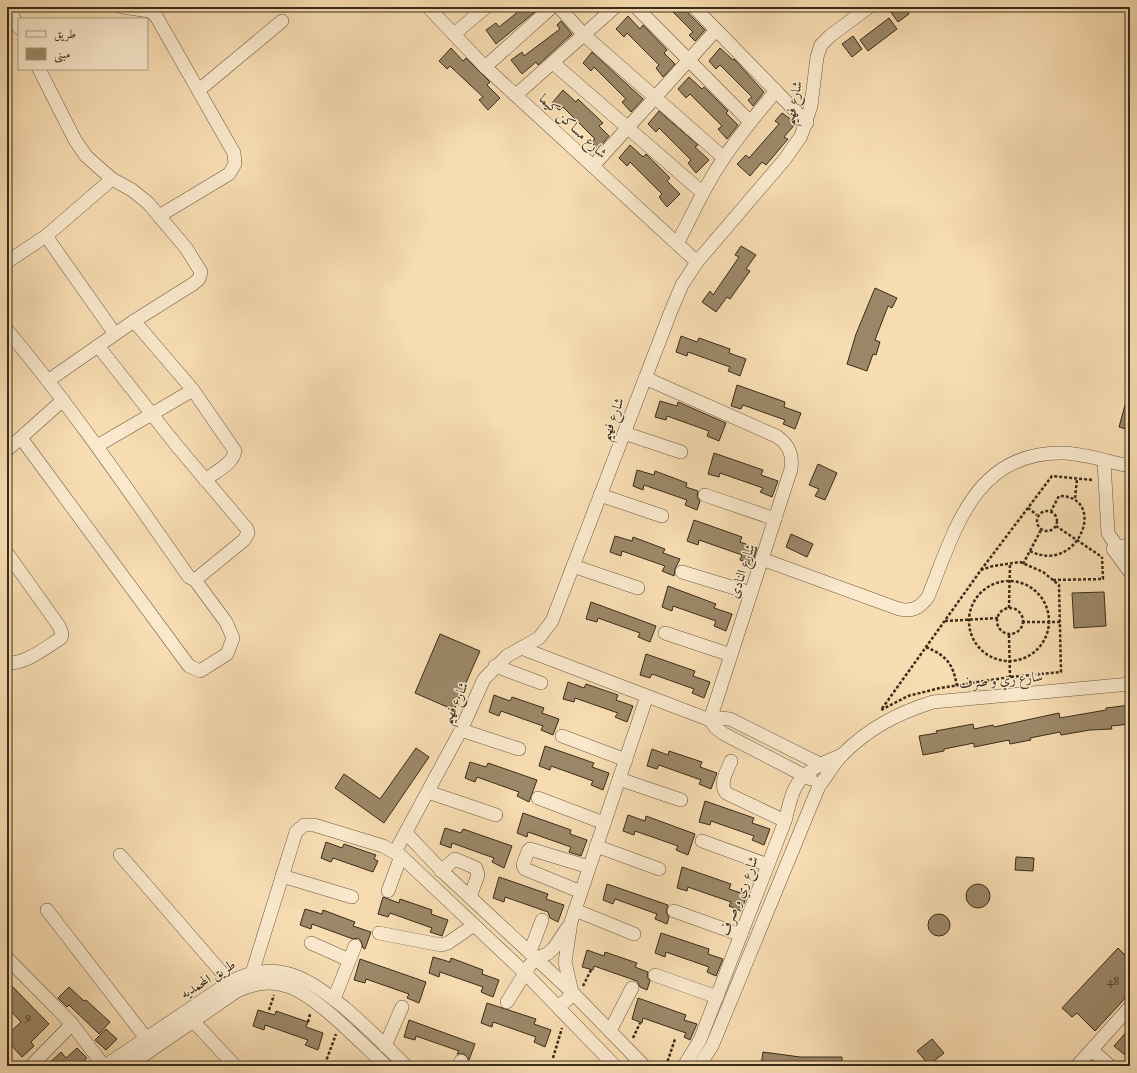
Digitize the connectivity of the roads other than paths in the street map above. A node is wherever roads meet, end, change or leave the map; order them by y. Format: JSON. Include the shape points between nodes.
{"nodes":[{"id":1,"x":8,"y":7,"type":"edge"},
{"id":2,"x":122,"y":7,"type":"edge"},
{"id":3,"x":486,"y":7,"type":"edge"},
{"id":4,"x":552,"y":7,"type":"edge"},
{"id":5,"x":559,"y":7,"type":"edge"},
{"id":6,"x":615,"y":7,"type":"edge"},
{"id":7,"x":636,"y":7,"type":"edge"},
{"id":8,"x":694,"y":7,"type":"edge"},
{"id":9,"x":869,"y":7,"type":"edge"},
{"id":10,"x":430,"y":9,"type":"edge"},
{"id":11,"x":282,"y":21,"type":"dead end"},
{"id":12,"x":18,"y":26,"type":"edge"},
{"id":13,"x":716,"y":30,"type":"junction"},
{"id":14,"x":454,"y":34,"type":"junction"},
{"id":15,"x":584,"y":35,"type":"junction"},
{"id":16,"x":689,"y":60,"type":"junction"},
{"id":17,"x":553,"y":63,"type":"junction"},
{"id":18,"x":485,"y":67,"type":"junction"},
{"id":19,"x":40,"y":70,"type":"edge"},
{"id":20,"x":199,"y":90,"type":"junction"},
{"id":21,"x":776,"y":91,"type":"junction"},
{"id":22,"x":516,"y":95,"type":"junction"},
{"id":23,"x":655,"y":97,"type":"junction"},
{"id":24,"x":750,"y":122,"type":"junction"},
{"id":25,"x":807,"y":123,"type":"junction"},
{"id":26,"x":627,"y":128,"type":"junction"},
{"id":27,"x":724,"y":158,"type":"junction"},
{"id":28,"x":593,"y":166,"type":"junction"},
{"id":29,"x":112,"y":179,"type":"junction"},
{"id":30,"x":703,"y":193,"type":"junction"},
{"id":31,"x":159,"y":216,"type":"junction"},
{"id":32,"x":46,"y":236,"type":"junction"},
{"id":33,"x":677,"y":244,"type":"junction"},
{"id":34,"x":7,"y":262,"type":"edge"},
{"id":35,"x":697,"y":262,"type":"junction"},
{"id":36,"x":134,"y":321,"type":"junction"},
{"id":37,"x":7,"y":330,"type":"edge"},
{"id":38,"x":115,"y":334,"type":"junction"},
{"id":39,"x":98,"y":346,"type":"junction"},
{"id":40,"x":645,"y":378,"type":"junction"},
{"id":41,"x":49,"y":380,"type":"junction"},
{"id":42,"x":193,"y":390,"type":"junction"},
{"id":43,"x":63,"y":400,"type":"junction"},
{"id":44,"x":151,"y":414,"type":"junction"},
{"id":45,"x":624,"y":433,"type":"junction"},
{"id":46,"x":21,"y":438,"type":"junction"},
{"id":47,"x":97,"y":446,"type":"junction"},
{"id":48,"x":7,"y":450,"type":"edge"},
{"id":49,"x":681,"y":452,"type":"dead end"},
{"id":50,"x":1104,"y":461,"type":"junction"},
{"id":51,"x":1130,"y":466,"type":"edge"},
{"id":52,"x":205,"y":480,"type":"junction"},
{"id":53,"x":600,"y":495,"type":"junction"},
{"id":54,"x":705,"y":495,"type":"dead end"},
{"id":55,"x":662,"y":516,"type":"dead end"},
{"id":56,"x":775,"y":519,"type":"junction"},
{"id":57,"x":1116,"y":545,"type":"junction"},
{"id":58,"x":1130,"y":548,"type":"edge"},
{"id":59,"x":7,"y":553,"type":"edge"},
{"id":60,"x":762,"y":559,"type":"junction"},
{"id":61,"x":573,"y":566,"type":"junction"},
{"id":62,"x":682,"y":572,"type":"dead end"},
{"id":63,"x":1130,"y":572,"type":"edge"},
{"id":64,"x":195,"y":580,"type":"junction"},
{"id":65,"x":638,"y":588,"type":"dead end"},
{"id":66,"x":751,"y":593,"type":"junction"},
{"id":67,"x":665,"y":633,"type":"dead end"},
{"id":68,"x":520,"y":648,"type":"junction"},
{"id":69,"x":731,"y":656,"type":"junction"},
{"id":70,"x":7,"y":663,"type":"edge"},
{"id":71,"x":495,"y":666,"type":"junction"},
{"id":72,"x":541,"y":683,"type":"dead end"},
{"id":73,"x":1130,"y":684,"type":"edge"},
{"id":74,"x":647,"y":696,"type":"junction"},
{"id":75,"x":710,"y":720,"type":"junction"},
{"id":76,"x":461,"y":730,"type":"junction"},
{"id":77,"x":562,"y":736,"type":"dead end"},
{"id":78,"x":519,"y":749,"type":"dead end"},
{"id":79,"x":626,"y":760,"type":"junction"},
{"id":80,"x":731,"y":761,"type":"dead end"},
{"id":81,"x":826,"y":767,"type":"junction"},
{"id":82,"x":806,"y":776,"type":"junction"},
{"id":83,"x":619,"y":779,"type":"junction"},
{"id":84,"x":821,"y":784,"type":"junction"},
{"id":85,"x":428,"y":792,"type":"junction"},
{"id":86,"x":538,"y":798,"type":"dead end"},
{"id":87,"x":681,"y":800,"type":"dead end"},
{"id":88,"x":496,"y":815,"type":"dead end"},
{"id":89,"x":785,"y":821,"type":"junction"},
{"id":90,"x":604,"y":823,"type":"junction"},
{"id":91,"x":406,"y":833,"type":"junction"},
{"id":92,"x":702,"y":841,"type":"dead end"},
{"id":93,"x":596,"y":846,"type":"junction"},
{"id":94,"x":398,"y":854,"type":"junction"},
{"id":95,"x":120,"y":855,"type":"dead end"},
{"id":96,"x":768,"y":865,"type":"junction"},
{"id":97,"x":589,"y":867,"type":"junction"},
{"id":98,"x":659,"y":869,"type":"dead end"},
{"id":99,"x":441,"y":870,"type":"junction"},
{"id":100,"x":282,"y":876,"type":"junction"},
{"id":101,"x":388,"y":891,"type":"dead end"},
{"id":102,"x":581,"y":892,"type":"junction"},
{"id":103,"x":352,"y":897,"type":"dead end"},
{"id":104,"x":470,"y":898,"type":"junction"},
{"id":105,"x":47,"y":910,"type":"dead end"},
{"id":106,"x":674,"y":911,"type":"dead end"},
{"id":107,"x":573,"y":916,"type":"junction"},
{"id":108,"x":542,"y":920,"type":"dead end"},
{"id":109,"x":474,"y":925,"type":"junction"},
{"id":110,"x":379,"y":933,"type":"dead end"},
{"id":111,"x":634,"y":934,"type":"dead end"},
{"id":112,"x":741,"y":935,"type":"junction"},
{"id":113,"x":311,"y":943,"type":"dead end"},
{"id":114,"x":355,"y":946,"type":"dead end"},
{"id":115,"x":534,"y":955,"type":"junction"},
{"id":116,"x":7,"y":959,"type":"edge"},
{"id":117,"x":349,"y":960,"type":"junction"},
{"id":118,"x":251,"y":973,"type":"junction"},
{"id":119,"x":525,"y":973,"type":"junction"},
{"id":120,"x":654,"y":975,"type":"dead end"},
{"id":121,"x":230,"y":982,"type":"junction"},
{"id":122,"x":248,"y":986,"type":"junction"},
{"id":123,"x":632,"y":988,"type":"dead end"},
{"id":124,"x":572,"y":992,"type":"junction"},
{"id":125,"x":717,"y":997,"type":"junction"},
{"id":126,"x":334,"y":999,"type":"junction"},
{"id":127,"x":507,"y":1002,"type":"dead end"},
{"id":128,"x":402,"y":1007,"type":"dead end"},
{"id":129,"x":1130,"y":1007,"type":"edge"},
{"id":130,"x":562,"y":1010,"type":"junction"},
{"id":131,"x":193,"y":1021,"type":"junction"},
{"id":132,"x":72,"y":1024,"type":"junction"},
{"id":133,"x":610,"y":1031,"type":"junction"},
{"id":134,"x":146,"y":1038,"type":"junction"},
{"id":135,"x":385,"y":1046,"type":"junction"},
{"id":136,"x":1092,"y":1050,"type":"junction"},
{"id":137,"x":31,"y":1066,"type":"edge"},
{"id":138,"x":104,"y":1066,"type":"edge"},
{"id":139,"x":128,"y":1066,"type":"edge"},
{"id":140,"x":235,"y":1066,"type":"edge"},
{"id":141,"x":386,"y":1066,"type":"edge"},
{"id":142,"x":406,"y":1066,"type":"edge"},
{"id":143,"x":615,"y":1066,"type":"edge"},
{"id":144,"x":644,"y":1066,"type":"edge"},
{"id":145,"x":684,"y":1066,"type":"edge"},
{"id":146,"x":699,"y":1066,"type":"edge"},
{"id":147,"x":1077,"y":1066,"type":"edge"},
{"id":148,"x":1110,"y":1066,"type":"edge"}],
"edges":[{"from":1,"to":12,"type":"street"},
{"from":2,"to":20,"type":"street","via":[[153,12]]},
{"from":3,"to":14,"type":"street"},
{"from":4,"to":18,"type":"street"},
{"from":5,"to":15,"type":"street"},
{"from":6,"to":15,"type":"street"},
{"from":7,"to":16,"type":"street"},
{"from":8,"to":13,"type":"street"},
{"from":9,"to":25,"type":"street","name":"شارع فهيم","via":[[822,45],[817,57]]},
{"from":10,"to":14,"type":"street","name":"شارع مساكن كيما"},
{"from":11,"to":20,"type":"street"},
{"from":13,"to":16,"type":"street"},
{"from":13,"to":21,"type":"street"},
{"from":14,"to":18,"type":"street","name":"شارع مساكن كيما"},
{"from":15,"to":17,"type":"street"},
{"from":15,"to":23,"type":"street"},
{"from":16,"to":23,"type":"street"},
{"from":16,"to":24,"type":"street"},
{"from":17,"to":22,"type":"street"},
{"from":17,"to":26,"type":"street"},
{"from":18,"to":22,"type":"street","name":"شارع مساكن كيما"},
{"from":19,"to":29,"type":"street","via":[[75,140],[86,156]]},
{"from":20,"to":31,"type":"street","via":[[234,153],[235,164],[229,174]]},
{"from":21,"to":24,"type":"street"},
{"from":21,"to":25,"type":"street"},
{"from":22,"to":28,"type":"street","name":"شارع مساكن كيما"},
{"from":23,"to":26,"type":"street"},
{"from":23,"to":27,"type":"street"},
{"from":24,"to":27,"type":"street"},
{"from":25,"to":35,"type":"street","name":"شارع فهيم","via":[[794,148]]},
{"from":26,"to":28,"type":"street"},
{"from":26,"to":30,"type":"street"},
{"from":27,"to":30,"type":"street"},
{"from":28,"to":33,"type":"street","name":"شارع مساكن كيما"},
{"from":29,"to":31,"type":"street","via":[[132,190]]},
{"from":29,"to":32,"type":"street"},
{"from":30,"to":33,"type":"street"},
{"from":31,"to":36,"type":"street","via":[[186,248],[201,272],[199,279],[193,284]]},
{"from":32,"to":34,"type":"street"},
{"from":32,"to":38,"type":"street"},
{"from":33,"to":35,"type":"street","name":"شارع مساكن كيما"},
{"from":35,"to":40,"type":"street","name":"شارع فهيم","via":[[676,298]]},
{"from":36,"to":38,"type":"street"},
{"from":36,"to":42,"type":"street"},
{"from":37,"to":41,"type":"street"},
{"from":38,"to":39,"type":"street"},
{"from":39,"to":41,"type":"street"},
{"from":39,"to":44,"type":"street"},
{"from":40,"to":45,"type":"street","name":"شارع فهيم"},
{"from":40,"to":56,"type":"street","name":"شارع النادى","via":[[776,436],[788,446],[792,461]]},
{"from":41,"to":43,"type":"street"},
{"from":42,"to":44,"type":"street"},
{"from":42,"to":52,"type":"street","via":[[235,451],[230,461]]},
{"from":43,"to":46,"type":"street"},
{"from":43,"to":47,"type":"street"},
{"from":44,"to":47,"type":"street"},
{"from":44,"to":52,"type":"street"},
{"from":45,"to":49,"type":"street"},
{"from":45,"to":53,"type":"street","name":"شارع فهيم"},
{"from":46,"to":48,"type":"street"},
{"from":46,"to":64,"type":"street","via":[[189,666],[200,671],[227,654],[233,638],[226,622]]},
{"from":47,"to":64,"type":"street","via":[[189,577]]},
{"from":50,"to":51,"type":"street"},
{"from":50,"to":57,"type":"street","via":[[1108,533]]},
{"from":50,"to":60,"type":"street","via":[[1066,453],[1049,454],[1018,462],[990,479],[972,499],[960,518],[928,597],[919,607],[912,610],[899,609]]},
{"from":52,"to":64,"type":"street","via":[[248,533],[244,540]]},
{"from":53,"to":55,"type":"street"},
{"from":53,"to":61,"type":"street","name":"شارع فهيم"},
{"from":54,"to":56,"type":"street"},
{"from":56,"to":60,"type":"street","name":"شارع النادى"},
{"from":57,"to":58,"type":"street"},
{"from":57,"to":63,"type":"street","via":[[1113,549]]},
{"from":59,"to":70,"type":"street","via":[[59,626],[62,634],[61,638],[24,660]]},
{"from":60,"to":66,"type":"street","name":"شارع النادى"},
{"from":61,"to":65,"type":"street"},
{"from":61,"to":68,"type":"street","name":"شارع فهيم","via":[[547,630],[530,644]]},
{"from":62,"to":66,"type":"street"},
{"from":66,"to":69,"type":"street","name":"شارع النادى"},
{"from":67,"to":69,"type":"street"},
{"from":68,"to":71,"type":"street","name":"شارع فهيم"},
{"from":68,"to":74,"type":"street"},
{"from":69,"to":75,"type":"street","name":"شارع النادى"},
{"from":71,"to":72,"type":"street"},
{"from":71,"to":76,"type":"street","name":"شارع فهيم","via":[[476,693]]},
{"from":73,"to":81,"type":"street","name":"شارع ري و صرف","via":[[932,702],[885,720]]},
{"from":74,"to":75,"type":"street"},
{"from":74,"to":79,"type":"street"},
{"from":75,"to":81,"type":"street","via":[[730,719]]},
{"from":75,"to":82,"type":"street","via":[[724,734]]},
{"from":76,"to":78,"type":"street"},
{"from":76,"to":85,"type":"street","name":"شارع فهيم"},
{"from":77,"to":79,"type":"street"},
{"from":79,"to":83,"type":"street"},
{"from":80,"to":89,"type":"street","via":[[723,781],[726,794]]},
{"from":81,"to":82,"type":"street","name":"شارع ري و صرف"},
{"from":81,"to":84,"type":"street","name":"شارع ري و صرف"},
{"from":82,"to":84,"type":"street"},
{"from":82,"to":89,"type":"street","name":"شارع ري و صرف","via":[[795,788]]},
{"from":83,"to":87,"type":"street"},
{"from":83,"to":90,"type":"street"},
{"from":84,"to":146,"type":"street","name":"شارع ري و صرف","via":[[712,1046]]},
{"from":85,"to":88,"type":"street"},
{"from":85,"to":91,"type":"street","name":"شارع فهيم"},
{"from":86,"to":90,"type":"street"},
{"from":89,"to":96,"type":"street","name":"شارع ري و صرف"},
{"from":90,"to":93,"type":"street"},
{"from":91,"to":94,"type":"street","name":"شارع فهيم"},
{"from":91,"to":99,"type":"street"},
{"from":92,"to":96,"type":"street"},
{"from":93,"to":97,"type":"street"},
{"from":93,"to":98,"type":"street"},
{"from":94,"to":100,"type":"street","via":[[375,843],[309,824],[296,832]]},
{"from":94,"to":101,"type":"street","name":"شارع فهيم"},
{"from":94,"to":109,"type":"street"},
{"from":95,"to":121,"type":"street"},
{"from":96,"to":112,"type":"street","name":"شارع ري و صرف"},
{"from":97,"to":102,"type":"street"},
{"from":97,"to":102,"type":"street","via":[[532,850],[528,851],[523,865],[525,869]]},
{"from":99,"to":104,"type":"street"},
{"from":99,"to":104,"type":"street","via":[[455,859],[476,868],[478,875]]},
{"from":100,"to":103,"type":"street"},
{"from":100,"to":118,"type":"street"},
{"from":102,"to":107,"type":"street"},
{"from":104,"to":115,"type":"street"},
{"from":105,"to":134,"type":"street"},
{"from":106,"to":112,"type":"street"},
{"from":107,"to":111,"type":"street"},
{"from":107,"to":115,"type":"street","via":[[554,948],[547,954]]},
{"from":107,"to":124,"type":"street","via":[[565,962]]},
{"from":108,"to":115,"type":"street"},
{"from":109,"to":110,"type":"street","via":[[441,945]]},
{"from":109,"to":119,"type":"street"},
{"from":112,"to":125,"type":"street","name":"شارع ري و صرف"},
{"from":113,"to":117,"type":"street"},
{"from":114,"to":117,"type":"street"},
{"from":115,"to":119,"type":"street"},
{"from":115,"to":124,"type":"street"},
{"from":116,"to":132,"type":"street"},
{"from":117,"to":126,"type":"street"},
{"from":118,"to":121,"type":"street","name":"طريق المحمديه"},
{"from":118,"to":122,"type":"street"},
{"from":118,"to":126,"type":"street","name":"طريق المحمديه","via":[[265,971],[292,974],[316,985]]},
{"from":119,"to":127,"type":"street"},
{"from":119,"to":130,"type":"street"},
{"from":120,"to":125,"type":"street"},
{"from":121,"to":134,"type":"street","name":"طريق المحمديه"},
{"from":122,"to":131,"type":"street","name":"طريق المحمديه"},
{"from":122,"to":141,"type":"street","name":"طريق المحمديه","via":[[278,984],[306,995]]},
{"from":123,"to":133,"type":"street"},
{"from":124,"to":130,"type":"street"},
{"from":124,"to":133,"type":"street"},
{"from":125,"to":145,"type":"street","name":"شارع ري و صرف","via":[[700,1040]]},
{"from":126,"to":135,"type":"street","name":"طريق المحمديه"},
{"from":128,"to":135,"type":"street"},
{"from":129,"to":136,"type":"street"},
{"from":130,"to":143,"type":"street"},
{"from":131,"to":139,"type":"street","name":"طريق المحمديه"},
{"from":131,"to":140,"type":"street"},
{"from":132,"to":137,"type":"street"},
{"from":132,"to":138,"type":"street"},
{"from":133,"to":144,"type":"street"},
{"from":134,"to":138,"type":"street","name":"طريق المحمديه"},
{"from":135,"to":142,"type":"street","name":"طريق المحمديه"},
{"from":136,"to":147,"type":"street"},
{"from":136,"to":148,"type":"street"}]}
